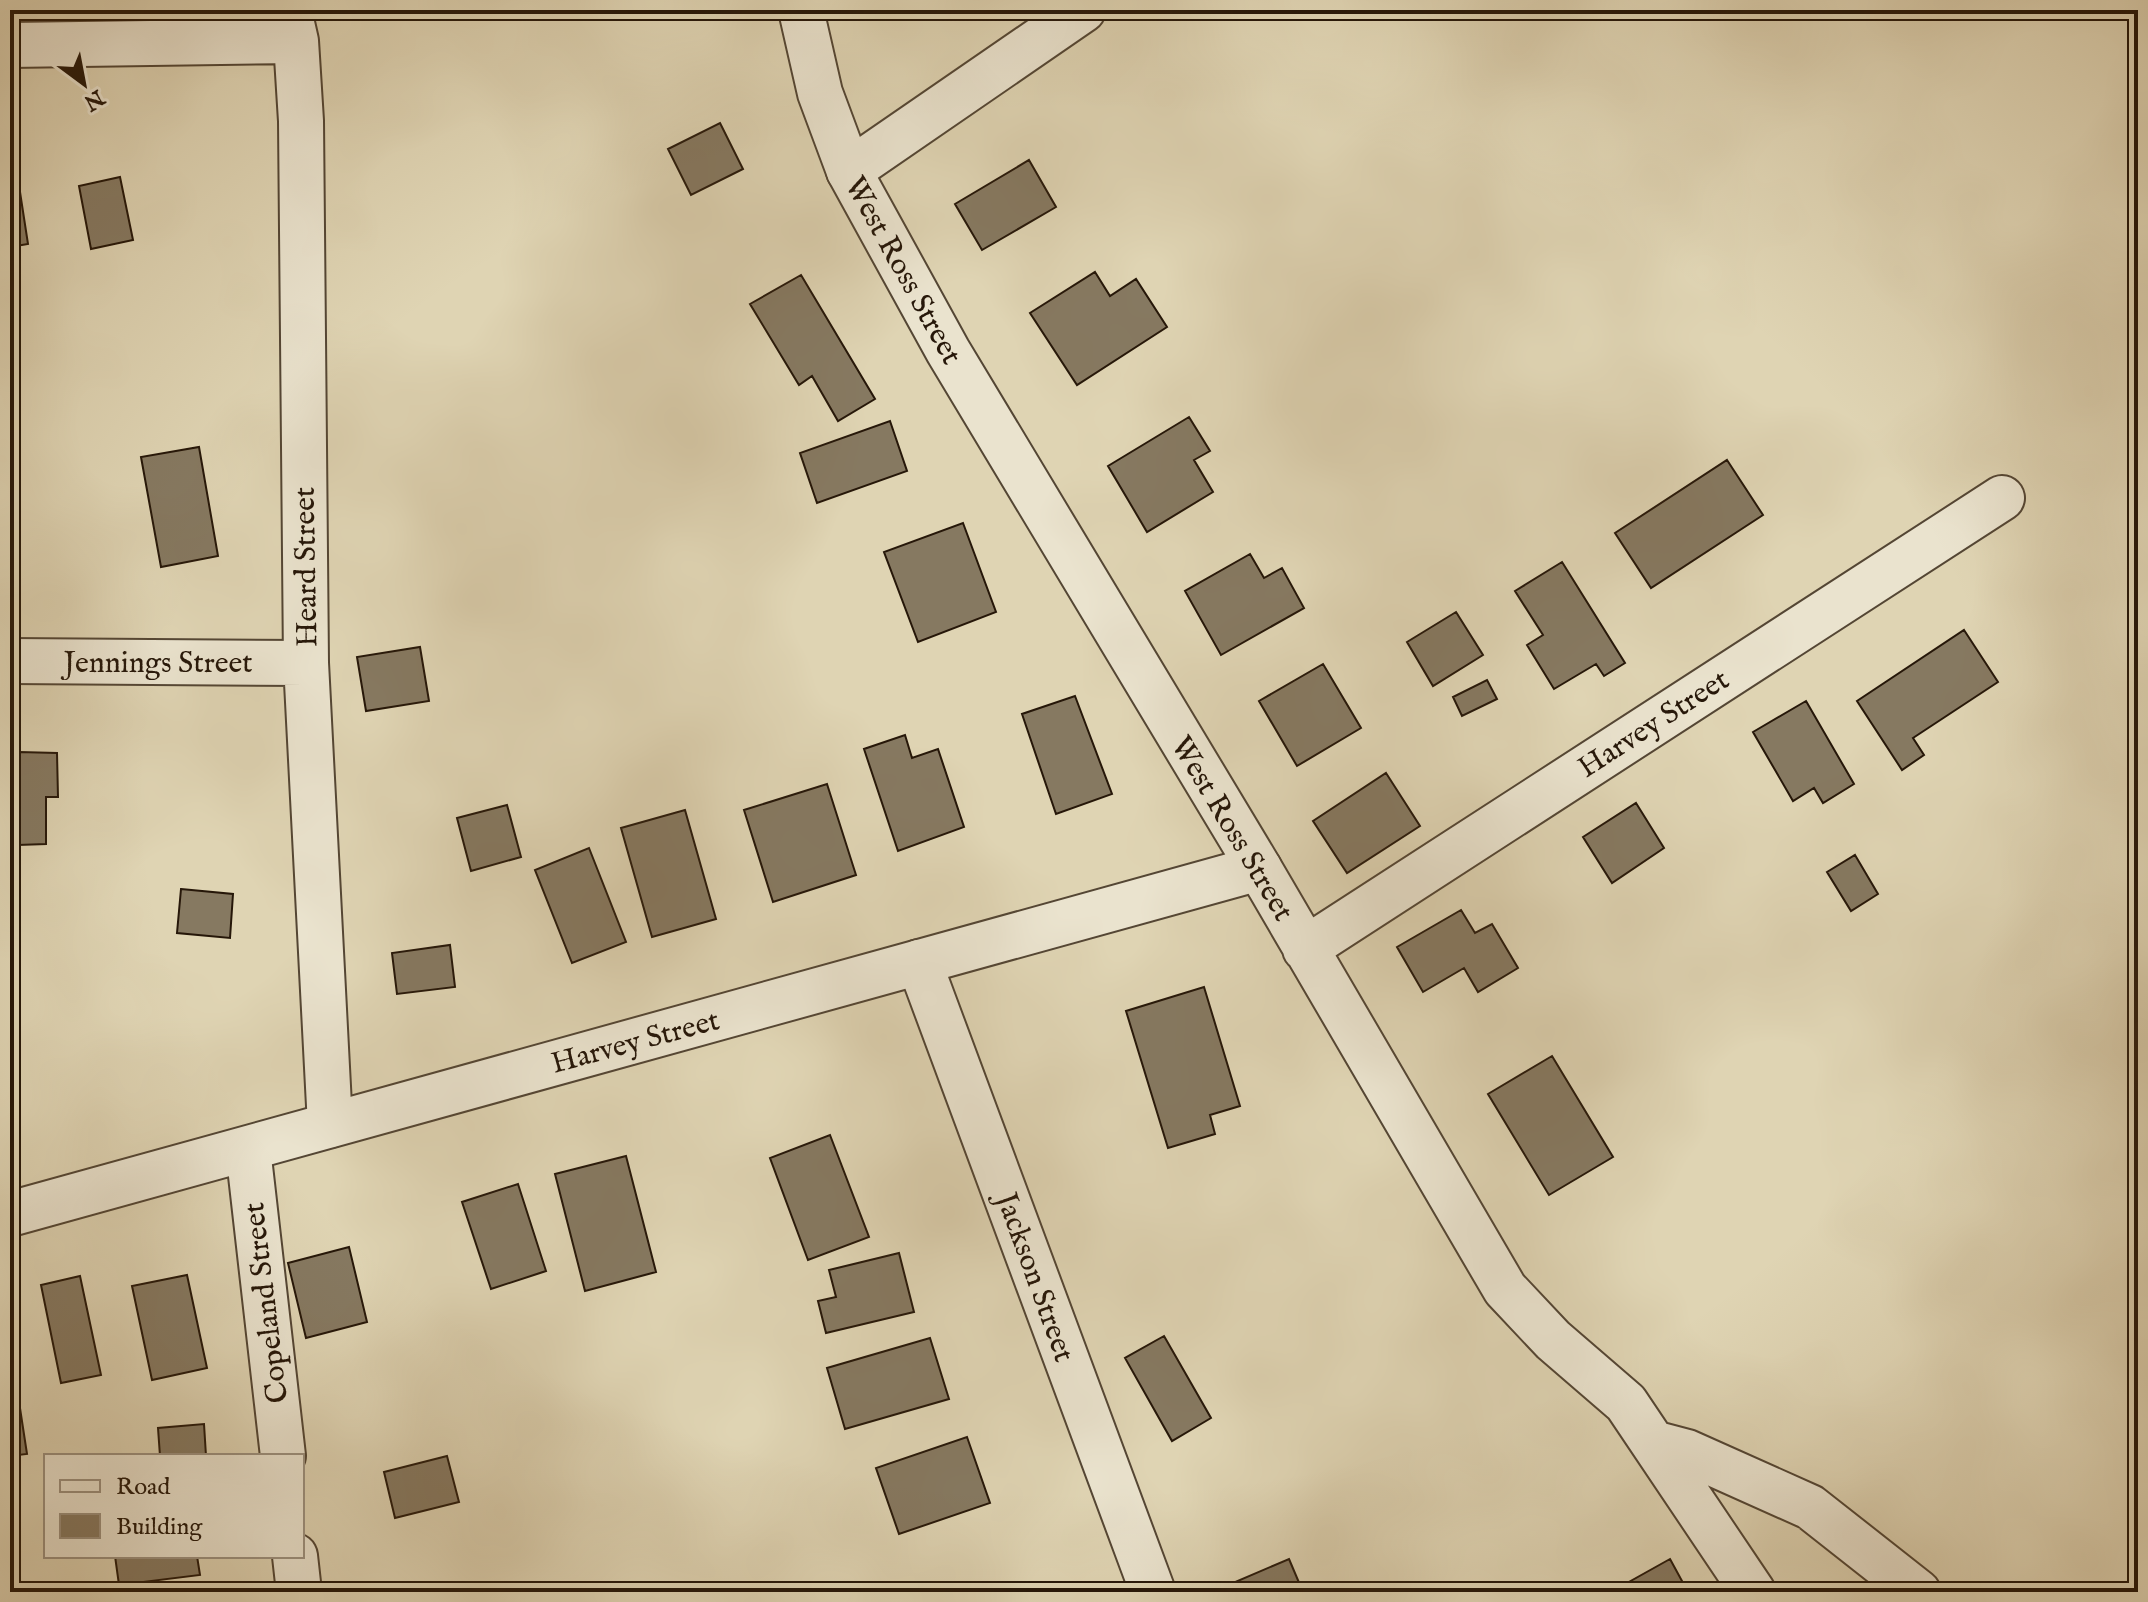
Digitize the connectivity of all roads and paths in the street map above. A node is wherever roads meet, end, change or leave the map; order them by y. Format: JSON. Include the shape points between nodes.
{"nodes":[{"id":1,"x":801,"y":10,"type":"edge"},
{"id":2,"x":1083,"y":10,"type":"edge"},
{"id":3,"x":292,"y":26,"type":"edge"},
{"id":4,"x":10,"y":45,"type":"edge"},
{"id":5,"x":849,"y":171,"type":"junction"},
{"id":6,"x":2002,"y":498,"type":"dead end"},
{"id":7,"x":10,"y":661,"type":"edge"},
{"id":8,"x":306,"y":663,"type":"junction"},
{"id":9,"x":1259,"y":868,"type":"junction"},
{"id":10,"x":1305,"y":949,"type":"junction"},
{"id":11,"x":919,"y":962,"type":"junction"},
{"id":12,"x":330,"y":1125,"type":"junction"},
{"id":13,"x":248,"y":1149,"type":"junction"},
{"id":14,"x":10,"y":1214,"type":"edge"},
{"id":15,"x":1653,"y":1443,"type":"junction"},
{"id":16,"x":283,"y":1454,"type":"edge"},
{"id":17,"x":295,"y":1558,"type":"edge"},
{"id":18,"x":299,"y":1592,"type":"edge"},
{"id":19,"x":1153,"y":1592,"type":"edge"},
{"id":20,"x":1753,"y":1592,"type":"edge"},
{"id":21,"x":1918,"y":1592,"type":"edge"}],
"edges":[{"from":1,"to":5,"type":"street","name":"West Ross Street","via":[[820,93]]},
{"from":2,"to":5,"type":"street"},
{"from":3,"to":4,"type":"street"},
{"from":3,"to":8,"type":"street","name":"Heard Street","via":[[301,121]]},
{"from":5,"to":9,"type":"street","name":"West Ross Street","via":[[948,351]]},
{"from":6,"to":10,"type":"street","name":"Harvey Street"},
{"from":7,"to":8,"type":"street","name":"Jennings Street"},
{"from":8,"to":12,"type":"street","name":"Heard Street"},
{"from":9,"to":10,"type":"street","name":"West Ross Street"},
{"from":9,"to":11,"type":"street","name":"Harvey Street"},
{"from":10,"to":15,"type":"street","name":"West Ross Street","via":[[1505,1289],[1553,1340],[1626,1403]]},
{"from":11,"to":12,"type":"street","name":"Harvey Street"},
{"from":11,"to":19,"type":"street","name":"Jackson Street"},
{"from":12,"to":13,"type":"street","name":"Harvey Street"},
{"from":13,"to":14,"type":"street","name":"Harvey Street"},
{"from":13,"to":16,"type":"street","name":"Copeland Street"},
{"from":15,"to":20,"type":"street","name":"West Ross Street"},
{"from":15,"to":21,"type":"street","via":[[1687,1452],[1810,1507]]},
{"from":17,"to":18,"type":"street"}]}
